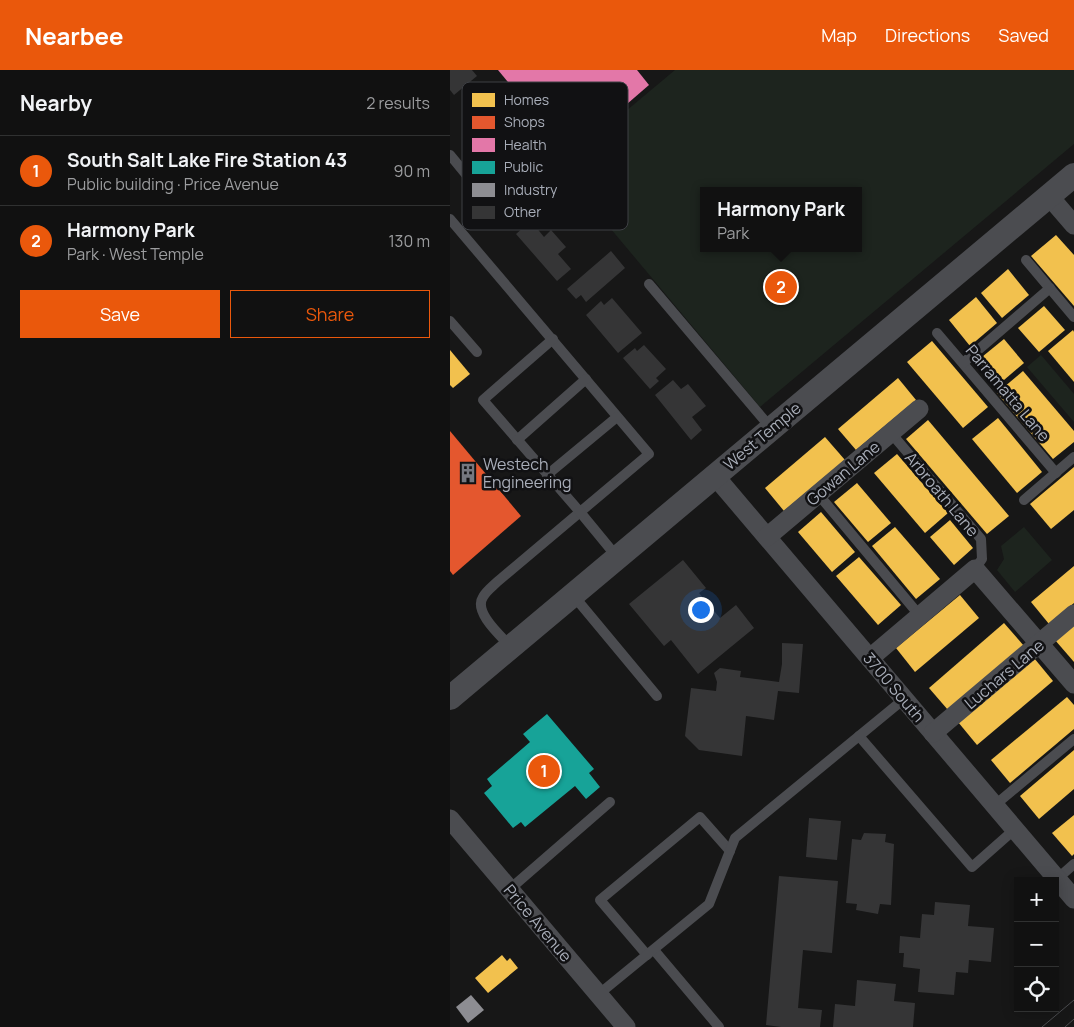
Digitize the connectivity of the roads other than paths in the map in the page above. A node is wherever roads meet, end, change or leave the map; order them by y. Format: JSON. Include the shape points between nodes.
{"nodes":[{"id":1,"x":450,"y":155,"type":"edge"},
{"id":2,"x":462,"y":170,"type":"edge"},
{"id":3,"x":1074,"y":175,"type":"edge"},
{"id":4,"x":1049,"y":196,"type":"junction"},
{"id":5,"x":450,"y":219,"type":"edge"},
{"id":6,"x":1074,"y":225,"type":"edge"},
{"id":7,"x":1026,"y":260,"type":"dead end"},
{"id":8,"x":649,"y":284,"type":"dead end"},
{"id":9,"x":1050,"y":288,"type":"junction"},
{"id":10,"x":1074,"y":317,"type":"edge"},
{"id":11,"x":450,"y":321,"type":"edge"},
{"id":12,"x":937,"y":333,"type":"dead end"},
{"id":13,"x":553,"y":339,"type":"junction"},
{"id":14,"x":477,"y":352,"type":"dead end"},
{"id":15,"x":963,"y":363,"type":"junction"},
{"id":16,"x":586,"y":379,"type":"junction"},
{"id":17,"x":919,"y":409,"type":"dead end"},
{"id":18,"x":618,"y":417,"type":"junction"},
{"id":19,"x":771,"y":428,"type":"junction"},
{"id":20,"x":891,"y":433,"type":"junction"},
{"id":21,"x":517,"y":440,"type":"junction"},
{"id":22,"x":1074,"y":457,"type":"edge"},
{"id":23,"x":1056,"y":473,"type":"junction"},
{"id":24,"x":548,"y":475,"type":"junction"},
{"id":25,"x":715,"y":476,"type":"junction"},
{"id":26,"x":818,"y":494,"type":"junction"},
{"id":27,"x":1024,"y":500,"type":"dead end"},
{"id":28,"x":580,"y":512,"type":"junction"},
{"id":29,"x":767,"y":537,"type":"junction"},
{"id":30,"x":617,"y":557,"type":"junction"},
{"id":31,"x":975,"y":568,"type":"junction"},
{"id":32,"x":573,"y":595,"type":"junction"},
{"id":33,"x":1074,"y":614,"type":"edge"},
{"id":34,"x":920,"y":616,"type":"junction"},
{"id":35,"x":1039,"y":644,"type":"junction"},
{"id":36,"x":511,"y":647,"type":"junction"},
{"id":37,"x":870,"y":658,"type":"junction"},
{"id":38,"x":1074,"y":684,"type":"edge"},
{"id":39,"x":657,"y":696,"type":"dead end"},
{"id":40,"x":450,"y":698,"type":"edge"},
{"id":41,"x":904,"y":699,"type":"junction"},
{"id":42,"x":933,"y":733,"type":"junction"},
{"id":43,"x":859,"y":736,"type":"junction"},
{"id":44,"x":1074,"y":739,"type":"edge"},
{"id":45,"x":610,"y":802,"type":"dead end"},
{"id":46,"x":995,"y":805,"type":"junction"},
{"id":47,"x":450,"y":819,"type":"edge"},
{"id":48,"x":1015,"y":829,"type":"junction"},
{"id":49,"x":730,"y":851,"type":"junction"},
{"id":50,"x":1074,"y":864,"type":"edge"},
{"id":51,"x":1055,"y":877,"type":"edge"},
{"id":52,"x":1059,"y":877,"type":"edge"},
{"id":53,"x":1059,"y":881,"type":"edge"},
{"id":54,"x":510,"y":890,"type":"junction"},
{"id":55,"x":1074,"y":898,"type":"edge"},
{"id":56,"x":650,"y":952,"type":"junction"},
{"id":57,"x":599,"y":994,"type":"junction"},
{"id":58,"x":626,"y":1027,"type":"edge"},
{"id":59,"x":719,"y":1027,"type":"edge"}],
"edges":[{"from":1,"to":2,"type":"lane"},
{"from":3,"to":4,"type":"street","name":"West Temple"},
{"from":4,"to":6,"type":"street"},
{"from":4,"to":19,"type":"street","name":"West Temple"},
{"from":5,"to":13,"type":"lane"},
{"from":7,"to":9,"type":"lane"},
{"from":8,"to":19,"type":"lane"},
{"from":9,"to":10,"type":"lane"},
{"from":9,"to":15,"type":"lane"},
{"from":11,"to":14,"type":"lane"},
{"from":12,"to":15,"type":"lane","name":"Parramatta Lane"},
{"from":13,"to":16,"type":"lane"},
{"from":13,"to":21,"type":"lane","via":[[483,400]]},
{"from":15,"to":23,"type":"lane","name":"Parramatta Lane"},
{"from":16,"to":18,"type":"lane"},
{"from":16,"to":21,"type":"lane"},
{"from":17,"to":20,"type":"street","name":"Gowan Lane"},
{"from":18,"to":24,"type":"lane"},
{"from":18,"to":28,"type":"lane","via":[[649,454]]},
{"from":19,"to":25,"type":"street","name":"West Temple"},
{"from":20,"to":26,"type":"street","name":"Gowan Lane"},
{"from":20,"to":31,"type":"lane","name":"Arbroath Lane","via":[[981,539],[982,559]]},
{"from":21,"to":24,"type":"lane"},
{"from":22,"to":23,"type":"lane"},
{"from":23,"to":27,"type":"lane"},
{"from":24,"to":28,"type":"lane"},
{"from":25,"to":29,"type":"street","name":"3700 South"},
{"from":25,"to":30,"type":"street","name":"West Temple"},
{"from":26,"to":29,"type":"street","name":"Gowan Lane"},
{"from":26,"to":34,"type":"lane"},
{"from":28,"to":30,"type":"lane"},
{"from":28,"to":36,"type":"lane","via":[[482,598],[480,608],[487,621]]},
{"from":29,"to":37,"type":"street","name":"3700 South"},
{"from":30,"to":32,"type":"street","name":"West Temple"},
{"from":31,"to":34,"type":"street"},
{"from":31,"to":35,"type":"street"},
{"from":32,"to":36,"type":"street","name":"West Temple"},
{"from":32,"to":39,"type":"lane"},
{"from":33,"to":35,"type":"street","name":"Luchars Lane"},
{"from":34,"to":37,"type":"street"},
{"from":35,"to":38,"type":"street"},
{"from":35,"to":42,"type":"street","name":"Luchars Lane"},
{"from":36,"to":40,"type":"street","name":"West Temple"},
{"from":37,"to":41,"type":"street","name":"3700 South"},
{"from":41,"to":42,"type":"street","name":"3700 South"},
{"from":41,"to":43,"type":"lane"},
{"from":42,"to":46,"type":"street","name":"3700 South"},
{"from":43,"to":48,"type":"lane","via":[[972,867]]},
{"from":43,"to":49,"type":"lane","via":[[735,838]]},
{"from":44,"to":46,"type":"lane"},
{"from":45,"to":54,"type":"lane"},
{"from":46,"to":48,"type":"street","name":"3700 South"},
{"from":47,"to":54,"type":"street","name":"Price Avenue"},
{"from":48,"to":51,"type":"street","name":"3700 South"},
{"from":49,"to":56,"type":"lane","via":[[708,904]]},
{"from":49,"to":56,"type":"lane","via":[[700,816],[600,900]]},
{"from":50,"to":52,"type":"lane"},
{"from":53,"to":55,"type":"street","name":"3700 South"},
{"from":54,"to":57,"type":"street","name":"Price Avenue"},
{"from":56,"to":57,"type":"lane"},
{"from":56,"to":59,"type":"lane"},
{"from":57,"to":58,"type":"street","name":"Price Avenue"}]}
